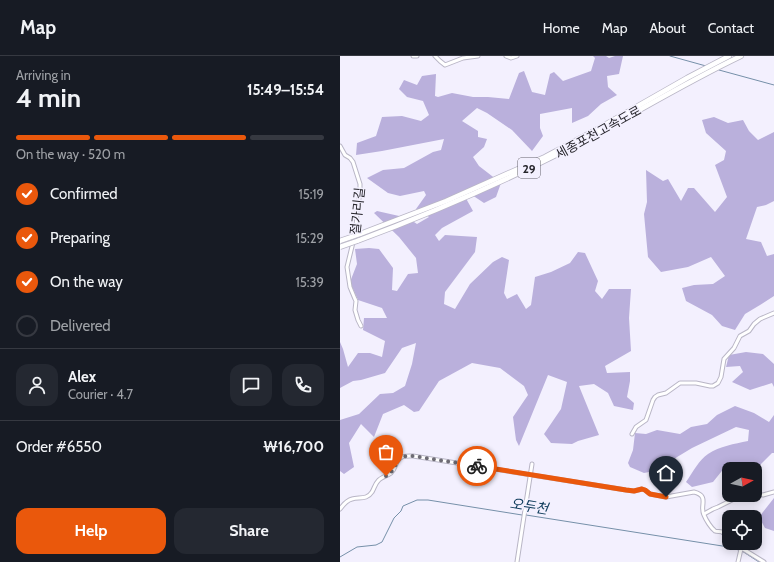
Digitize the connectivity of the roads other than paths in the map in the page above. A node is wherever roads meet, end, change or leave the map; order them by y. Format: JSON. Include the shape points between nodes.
{"nodes":[{"id":1,"x":413,"y":56,"type":"edge"},
{"id":2,"x":417,"y":56,"type":"edge"},
{"id":3,"x":435,"y":56,"type":"edge"},
{"id":4,"x":478,"y":56,"type":"edge"},
{"id":5,"x":506,"y":56,"type":"edge"},
{"id":6,"x":517,"y":56,"type":"edge"},
{"id":7,"x":729,"y":56,"type":"edge"},
{"id":8,"x":741,"y":56,"type":"edge"},
{"id":9,"x":438,"y":58,"type":"edge"},
{"id":10,"x":340,"y":146,"type":"edge"},
{"id":11,"x":340,"y":241,"type":"edge"},
{"id":12,"x":340,"y":247,"type":"edge"},
{"id":13,"x":774,"y":313,"type":"edge"},
{"id":14,"x":361,"y":326,"type":"dead end"},
{"id":15,"x":632,"y":434,"type":"dead end"},
{"id":16,"x":532,"y":464,"type":"dead end"},
{"id":17,"x":530,"y":475,"type":"junction"},
{"id":18,"x":774,"y":492,"type":"edge"},
{"id":19,"x":762,"y":495,"type":"edge"},
{"id":20,"x":729,"y":502,"type":"edge"},
{"id":21,"x":340,"y":509,"type":"edge"},
{"id":22,"x":704,"y":514,"type":"junction"},
{"id":23,"x":722,"y":533,"type":"edge"},
{"id":24,"x":740,"y":550,"type":"edge"},
{"id":25,"x":745,"y":550,"type":"edge"},
{"id":26,"x":517,"y":562,"type":"edge"},
{"id":27,"x":738,"y":562,"type":"edge"},
{"id":28,"x":764,"y":562,"type":"edge"}],
"edges":[{"from":1,"to":2,"type":"street"},
{"from":3,"to":9,"type":"street"},
{"from":4,"to":9,"type":"street","via":[[445,64]]},
{"from":5,"to":6,"type":"street"},
{"from":7,"to":11,"type":"highway","name":"세종포천고속도로","number":"29","bridge":true,"via":[[545,156],[446,201]]},
{"from":8,"to":12,"type":"highway","name":"세종포천고속도로","number":"29","bridge":true,"via":[[515,175],[453,203]]},
{"from":10,"to":14,"type":"street","name":"절가리길","via":[[353,162],[360,184],[356,230],[347,267],[350,288],[356,302],[355,310]]},
{"from":13,"to":15,"type":"street","via":[[760,319],[749,331],[740,336],[724,359],[718,383],[710,386],[684,382],[658,395],[653,400],[646,420],[638,425]]},
{"from":16,"to":17,"type":"street"},
{"from":17,"to":21,"type":"street","via":[[405,456],[397,461],[390,474],[378,481],[372,493],[361,499],[348,501]]},
{"from":17,"to":22,"type":"street","via":[[626,490],[642,489],[650,494],[666,497],[694,492],[702,496]]},
{"from":17,"to":26,"type":"street"},
{"from":18,"to":19,"type":"street"},
{"from":20,"to":22,"type":"street"},
{"from":22,"to":23,"type":"street","via":[[712,528]]},
{"from":24,"to":27,"type":"street"},
{"from":25,"to":28,"type":"street"}]}
